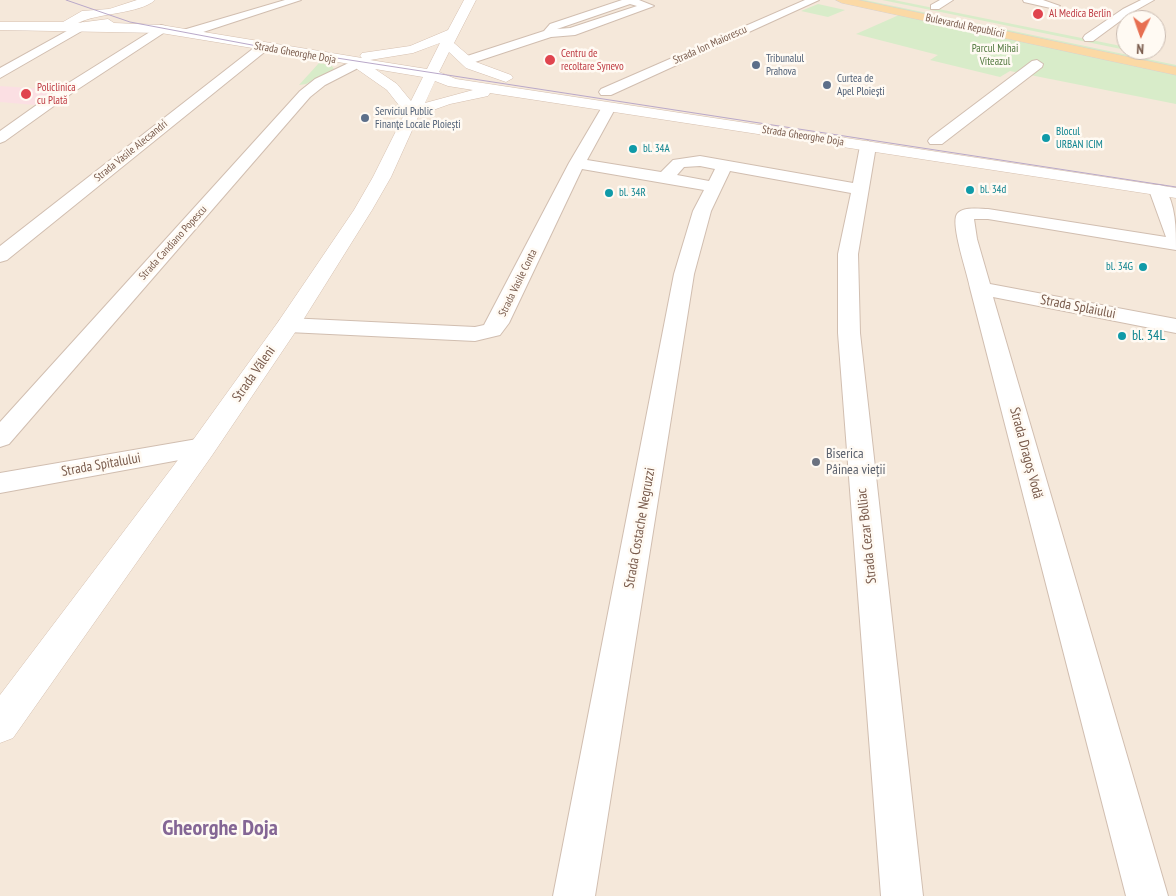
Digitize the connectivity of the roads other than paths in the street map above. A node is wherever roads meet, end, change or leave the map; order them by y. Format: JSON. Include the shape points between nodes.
{"nodes":[{"id":1,"x":149,"y":0,"type":"edge"},
{"id":2,"x":296,"y":0,"type":"edge"},
{"id":3,"x":470,"y":0,"type":"edge"},
{"id":4,"x":814,"y":0,"type":"edge"},
{"id":5,"x":842,"y":0,"type":"edge"},
{"id":6,"x":869,"y":0,"type":"edge"},
{"id":7,"x":899,"y":0,"type":"edge"},
{"id":8,"x":948,"y":0,"type":"edge"},
{"id":9,"x":1028,"y":0,"type":"edge"},
{"id":10,"x":1149,"y":0,"type":"edge"},
{"id":11,"x":1056,"y":6,"type":"dead end"},
{"id":12,"x":934,"y":7,"type":"junction"},
{"id":13,"x":111,"y":13,"type":"junction"},
{"id":14,"x":964,"y":13,"type":"dead end"},
{"id":15,"x":81,"y":19,"type":"junction"},
{"id":16,"x":1,"y":26,"type":"edge"},
{"id":17,"x":161,"y":29,"type":"junction"},
{"id":18,"x":187,"y":33,"type":"junction"},
{"id":19,"x":556,"y":33,"type":"junction"},
{"id":20,"x":1085,"y":37,"type":"joint"},
{"id":21,"x":449,"y":38,"type":"junction"},
{"id":22,"x":583,"y":40,"type":"dead end"},
{"id":23,"x":1108,"y":42,"type":"dead end"},
{"id":24,"x":264,"y":47,"type":"junction"},
{"id":25,"x":323,"y":58,"type":"junction"},
{"id":26,"x":466,"y":61,"type":"junction"},
{"id":27,"x":357,"y":63,"type":"junction"},
{"id":28,"x":1037,"y":64,"type":"dead end"},
{"id":29,"x":1176,"y":64,"type":"edge"},
{"id":30,"x":1176,"y":71,"type":"edge"},
{"id":31,"x":0,"y":74,"type":"edge"},
{"id":32,"x":430,"y":74,"type":"junction"},
{"id":33,"x":506,"y":84,"type":"junction"},
{"id":34,"x":608,"y":100,"type":"junction"},
{"id":35,"x":412,"y":112,"type":"junction"},
{"id":36,"x":0,"y":138,"type":"edge"},
{"id":37,"x":936,"y":141,"type":"junction"},
{"id":38,"x":868,"y":146,"type":"junction"},
{"id":39,"x":577,"y":163,"type":"junction"},
{"id":40,"x":719,"y":176,"type":"junction"},
{"id":41,"x":1176,"y":177,"type":"edge"},
{"id":42,"x":665,"y":178,"type":"junction"},
{"id":43,"x":860,"y":188,"type":"junction"},
{"id":44,"x":1158,"y":190,"type":"junction"},
{"id":45,"x":1176,"y":193,"type":"edge"},
{"id":46,"x":1176,"y":238,"type":"edge"},
{"id":47,"x":1176,"y":244,"type":"edge"},
{"id":48,"x":0,"y":256,"type":"edge"},
{"id":49,"x":980,"y":288,"type":"junction"},
{"id":50,"x":288,"y":325,"type":"junction"},
{"id":51,"x":1176,"y":326,"type":"edge"},
{"id":52,"x":0,"y":438,"type":"edge"},
{"id":53,"x":203,"y":446,"type":"junction"},
{"id":54,"x":0,"y":482,"type":"edge"},
{"id":55,"x":0,"y":725,"type":"edge"},
{"id":56,"x":574,"y":896,"type":"edge"},
{"id":57,"x":902,"y":896,"type":"edge"},
{"id":58,"x":1147,"y":896,"type":"edge"}],
"edges":[{"from":1,"to":13,"type":"main road"},
{"from":2,"to":18,"type":"street"},
{"from":3,"to":21,"type":"main road","name":"Strada Văleni"},
{"from":4,"to":34,"type":"street","name":"Strada Ion Maiorescu"},
{"from":5,"to":30,"type":"main road","name":"Bulevardul Republicii"},
{"from":6,"to":29,"type":"main road","name":"Bulevardul Republicii"},
{"from":7,"to":12,"type":"main road","name":"Bulevardul Republicii"},
{"from":8,"to":12,"type":"street"},
{"from":9,"to":11,"type":"street"},
{"from":10,"to":20,"type":"street"},
{"from":12,"to":14,"type":"main road","name":"Bulevardul Republicii"},
{"from":13,"to":15,"type":"main road"},
{"from":13,"to":15,"type":"main road","via":[[115,21]]},
{"from":13,"to":17,"type":"main road","name":"Strada Gheorghe Doja"},
{"from":15,"to":16,"type":"main road","name":"Strada Gheorghe Doja","via":[[31,26]]},
{"from":15,"to":17,"type":"main road","name":"Strada Gheorghe Doja"},
{"from":15,"to":31,"type":"street"},
{"from":17,"to":18,"type":"main road","name":"Strada Gheorghe Doja"},
{"from":17,"to":36,"type":"street"},
{"from":18,"to":24,"type":"main road","name":"Strada Gheorghe Doja"},
{"from":19,"to":19,"type":"street","via":[[571,32],[649,6],[630,1],[554,26],[550,29]]},
{"from":19,"to":22,"type":"street"},
{"from":19,"to":26,"type":"street"},
{"from":20,"to":23,"type":"main road"},
{"from":21,"to":25,"type":"main road","via":[[371,56]]},
{"from":21,"to":26,"type":"main road"},
{"from":21,"to":32,"type":"main road","name":"Strada Văleni"},
{"from":24,"to":25,"type":"main road","name":"Strada Gheorghe Doja"},
{"from":24,"to":48,"type":"street","name":"Strada Vasile Alecsandri"},
{"from":25,"to":27,"type":"main road","name":"Strada Gheorghe Doja"},
{"from":26,"to":33,"type":"main road"},
{"from":27,"to":32,"type":"main road","name":"Strada Gheorghe Doja"},
{"from":27,"to":35,"type":"main road","via":[[392,87]]},
{"from":27,"to":52,"type":"street","name":"Strada Candiano Popescu","via":[[304,94]]},
{"from":28,"to":37,"type":"street"},
{"from":32,"to":33,"type":"main road","name":"Strada Gheorghe Doja","via":[[453,83]]},
{"from":32,"to":35,"type":"main road","name":"Strada Văleni"},
{"from":33,"to":34,"type":"main road","name":"Strada Gheorghe Doja"},
{"from":33,"to":35,"type":"main road"},
{"from":34,"to":37,"type":"main road","name":"Strada Gheorghe Doja"},
{"from":34,"to":38,"type":"main road","name":"Strada Gheorghe Doja"},
{"from":34,"to":39,"type":"street","name":"Strada Vasile Conta"},
{"from":35,"to":50,"type":"main road","name":"Strada Văleni","via":[[396,149],[362,210]]},
{"from":37,"to":41,"type":"main road","name":"Strada Gheorghe Doja"},
{"from":38,"to":43,"type":"street","name":"Strada Cezar Bolliac"},
{"from":38,"to":44,"type":"main road","name":"Strada Gheorghe Doja"},
{"from":39,"to":42,"type":"street"},
{"from":39,"to":50,"type":"street","name":"Strada Vasile Conta","via":[[492,330],[475,334]]},
{"from":40,"to":42,"type":"street"},
{"from":40,"to":42,"type":"street","via":[[689,160],[679,163]]},
{"from":40,"to":43,"type":"street"},
{"from":40,"to":56,"type":"street","name":"Strada Costache Negruzzi","via":[[702,211],[684,274]]},
{"from":43,"to":57,"type":"street","name":"Strada Cezar Bolliac","via":[[848,254],[849,333]]},
{"from":44,"to":45,"type":"main road","name":"Strada Gheorghe Doja"},
{"from":44,"to":46,"type":"street"},
{"from":47,"to":49,"type":"street","name":"Strada Dragoș Vodă","via":[[988,214],[970,214],[965,216],[964,224]]},
{"from":49,"to":51,"type":"street","name":"Strada Splaiului"},
{"from":49,"to":58,"type":"street","name":"Strada Dragoș Vodă"},
{"from":50,"to":53,"type":"main road","name":"Strada Văleni"},
{"from":53,"to":54,"type":"street","name":"Strada Spitalului"},
{"from":53,"to":55,"type":"main road","name":"Strada Văleni"}]}
